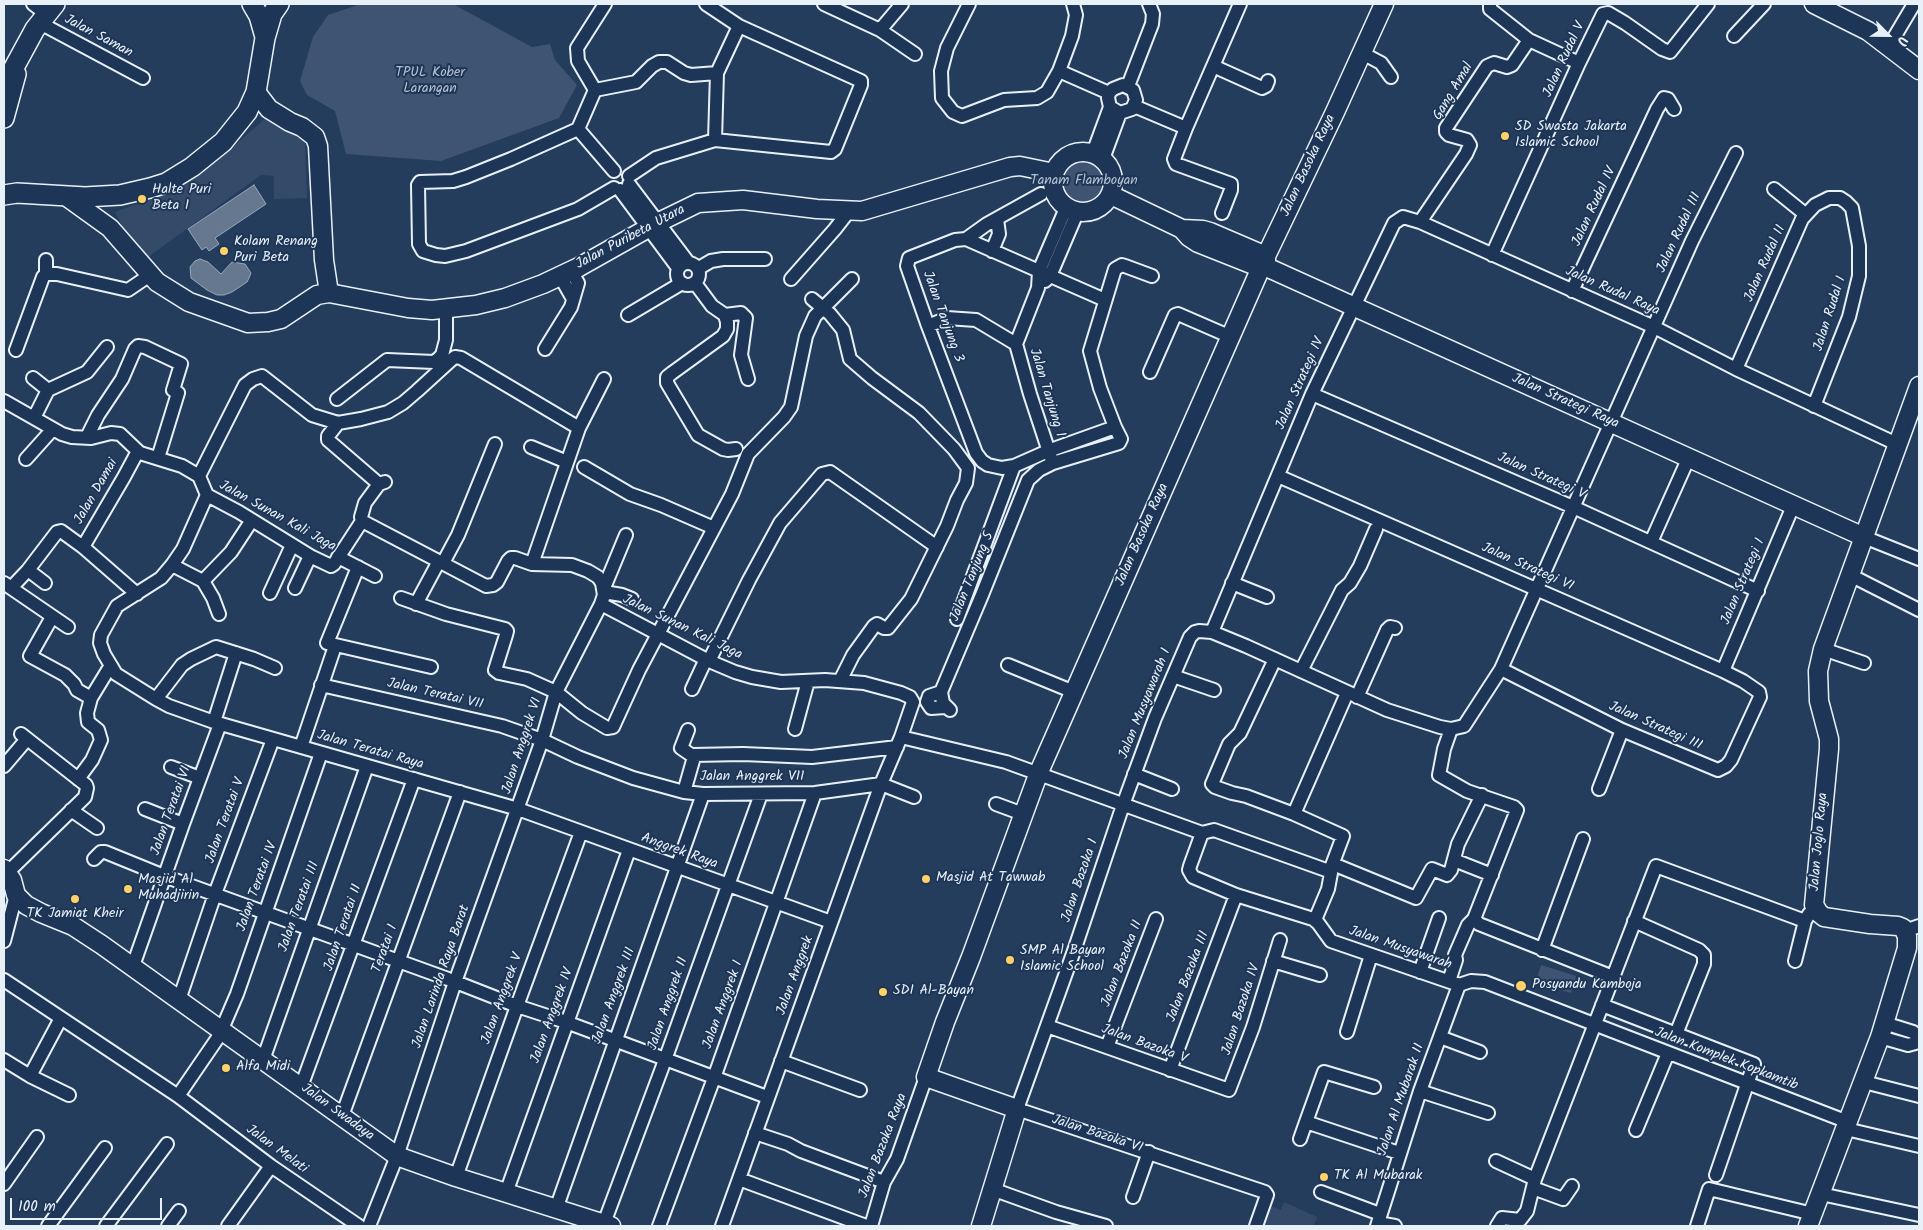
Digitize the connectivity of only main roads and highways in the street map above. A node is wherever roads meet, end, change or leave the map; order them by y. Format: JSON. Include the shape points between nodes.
{"nodes":[{"id":1,"x":252,"y":4,"type":"edge"},
{"id":2,"x":279,"y":4,"type":"edge"},
{"id":3,"x":44,"y":11,"type":"edge"},
{"id":4,"x":265,"y":38,"type":"junction"},
{"id":5,"x":23,"y":50,"type":"junction"},
{"id":6,"x":4,"y":86,"type":"edge"},
{"id":7,"x":4,"y":118,"type":"edge"},
{"id":8,"x":8,"y":192,"type":"edge"}],
"edges":[{"from":1,"to":4,"type":"main road"},
{"from":2,"to":4,"type":"main road","via":[[272,14]]},
{"from":3,"to":5,"type":"main road"},
{"from":4,"to":8,"type":"main road","via":[[256,92],[247,112],[223,142],[174,179],[130,193],[97,196]]},
{"from":5,"to":6,"type":"main road"},
{"from":5,"to":7,"type":"main road"}]}
